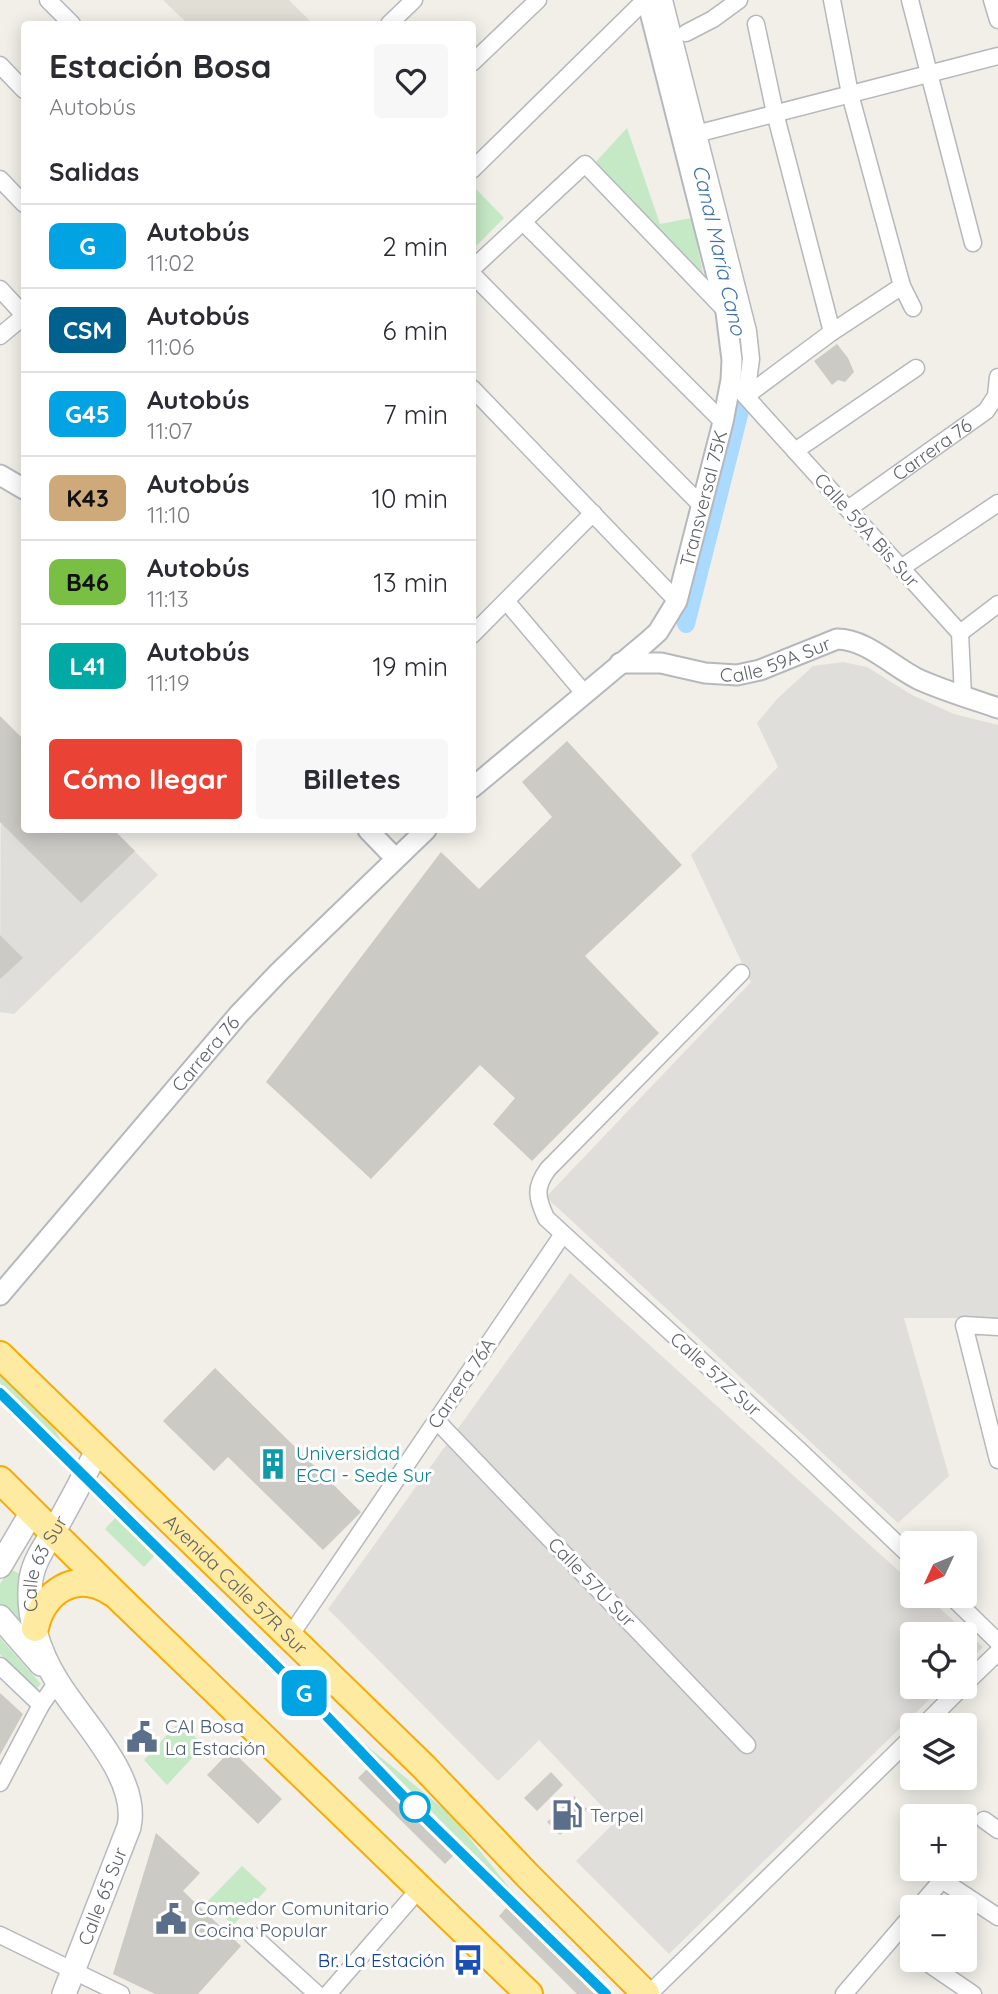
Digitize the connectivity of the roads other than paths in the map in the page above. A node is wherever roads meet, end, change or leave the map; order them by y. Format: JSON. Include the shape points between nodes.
{"nodes":[{"id":1,"x":48,"y":0,"type":"edge"},
{"id":2,"x":414,"y":0,"type":"edge"},
{"id":3,"x":538,"y":0,"type":"edge"},
{"id":4,"x":646,"y":0,"type":"edge"},
{"id":5,"x":664,"y":0,"type":"edge"},
{"id":6,"x":739,"y":0,"type":"edge"},
{"id":7,"x":832,"y":0,"type":"edge"},
{"id":8,"x":910,"y":0,"type":"edge"},
{"id":9,"x":992,"y":0,"type":"edge"},
{"id":10,"x":998,"y":20,"type":"edge"},
{"id":11,"x":69,"y":21,"type":"edge"},
{"id":12,"x":392,"y":21,"type":"edge"},
{"id":13,"x":756,"y":24,"type":"dead end"},
{"id":14,"x":686,"y":33,"type":"dead end"},
{"id":15,"x":998,"y":56,"type":"edge"},
{"id":16,"x":476,"y":59,"type":"edge"},
{"id":17,"x":0,"y":65,"type":"edge"},
{"id":18,"x":931,"y":73,"type":"junction"},
{"id":19,"x":21,"y":87,"type":"edge"},
{"id":20,"x":850,"y":94,"type":"junction"},
{"id":21,"x":775,"y":113,"type":"junction"},
{"id":22,"x":690,"y":135,"type":"junction"},
{"id":23,"x":476,"y":166,"type":"edge"},
{"id":24,"x":0,"y":179,"type":"edge"},
{"id":25,"x":21,"y":201,"type":"edge"},
{"id":26,"x":523,"y":222,"type":"junction"},
{"id":27,"x":972,"y":243,"type":"dead end"},
{"id":28,"x":476,"y":268,"type":"edge"},
{"id":29,"x":476,"y":276,"type":"edge"},
{"id":30,"x":902,"y":286,"type":"junction"},
{"id":31,"x":0,"y":289,"type":"edge"},
{"id":32,"x":913,"y":308,"type":"dead end"},
{"id":33,"x":21,"y":312,"type":"edge"},
{"id":34,"x":726,"y":312,"type":"junction"},
{"id":35,"x":21,"y":318,"type":"edge"},
{"id":36,"x":832,"y":332,"type":"junction"},
{"id":37,"x":0,"y":336,"type":"edge"},
{"id":38,"x":916,"y":368,"type":"dead end"},
{"id":39,"x":998,"y":377,"type":"edge"},
{"id":40,"x":732,"y":380,"type":"junction"},
{"id":41,"x":476,"y":392,"type":"edge"},
{"id":42,"x":746,"y":396,"type":"junction"},
{"id":43,"x":723,"y":422,"type":"junction"},
{"id":44,"x":795,"y":451,"type":"junction"},
{"id":45,"x":0,"y":475,"type":"edge"},
{"id":46,"x":21,"y":487,"type":"edge"},
{"id":47,"x":998,"y":503,"type":"edge"},
{"id":48,"x":702,"y":506,"type":"junction"},
{"id":49,"x":848,"y":509,"type":"junction"},
{"id":50,"x":593,"y":513,"type":"junction"},
{"id":51,"x":901,"y":568,"type":"junction"},
{"id":52,"x":506,"y":601,"type":"junction"},
{"id":53,"x":677,"y":601,"type":"junction"},
{"id":54,"x":998,"y":604,"type":"edge"},
{"id":55,"x":476,"y":631,"type":"edge"},
{"id":56,"x":960,"y":633,"type":"junction"},
{"id":57,"x":620,"y":663,"type":"junction"},
{"id":58,"x":584,"y":693,"type":"junction"},
{"id":59,"x":963,"y":696,"type":"junction"},
{"id":60,"x":998,"y":708,"type":"edge"},
{"id":61,"x":476,"y":785,"type":"edge"},
{"id":62,"x":371,"y":833,"type":"edge"},
{"id":63,"x":423,"y":833,"type":"edge"},
{"id":64,"x":395,"y":858,"type":"junction"},
{"id":65,"x":741,"y":972,"type":"dead end"},
{"id":66,"x":562,"y":1234,"type":"junction"},
{"id":67,"x":0,"y":1295,"type":"edge"},
{"id":68,"x":998,"y":1327,"type":"edge"},
{"id":69,"x":0,"y":1356,"type":"edge"},
{"id":70,"x":436,"y":1420,"type":"junction"},
{"id":71,"x":97,"y":1451,"type":"junction"},
{"id":72,"x":998,"y":1460,"type":"edge"},
{"id":73,"x":0,"y":1480,"type":"edge"},
{"id":74,"x":32,"y":1512,"type":"junction"},
{"id":75,"x":53,"y":1532,"type":"junction"},
{"id":76,"x":900,"y":1547,"type":"edge"},
{"id":77,"x":0,"y":1566,"type":"edge"},
{"id":78,"x":116,"y":1595,"type":"junction"},
{"id":79,"x":963,"y":1608,"type":"edge"},
{"id":80,"x":0,"y":1617,"type":"edge"},
{"id":81,"x":34,"y":1628,"type":"junction"},
{"id":82,"x":290,"y":1636,"type":"junction"},
{"id":83,"x":998,"y":1642,"type":"edge"},
{"id":84,"x":998,"y":1652,"type":"edge"},
{"id":85,"x":0,"y":1666,"type":"edge"},
{"id":86,"x":977,"y":1672,"type":"edge"},
{"id":87,"x":57,"y":1682,"type":"junction"},
{"id":88,"x":950,"y":1699,"type":"edge"},
{"id":89,"x":41,"y":1705,"type":"junction"},
{"id":90,"x":936,"y":1713,"type":"edge"},
{"id":91,"x":747,"y":1745,"type":"dead end"},
{"id":92,"x":900,"y":1749,"type":"edge"},
{"id":93,"x":0,"y":1783,"type":"edge"},
{"id":94,"x":420,"y":1888,"type":"junction"},
{"id":95,"x":929,"y":1895,"type":"edge"},
{"id":96,"x":965,"y":1895,"type":"edge"},
{"id":97,"x":977,"y":1903,"type":"edge"},
{"id":98,"x":998,"y":1917,"type":"edge"},
{"id":99,"x":900,"y":1929,"type":"edge"},
{"id":100,"x":0,"y":1935,"type":"edge"},
{"id":101,"x":252,"y":1935,"type":"dead end"},
{"id":102,"x":73,"y":1970,"type":"junction"},
{"id":103,"x":941,"y":1972,"type":"edge"},
{"id":104,"x":64,"y":1994,"type":"edge"},
{"id":105,"x":121,"y":1994,"type":"edge"},
{"id":106,"x":317,"y":1994,"type":"edge"},
{"id":107,"x":328,"y":1994,"type":"edge"},
{"id":108,"x":529,"y":1994,"type":"edge"},
{"id":109,"x":647,"y":1994,"type":"edge"},
{"id":110,"x":844,"y":1994,"type":"edge"},
{"id":111,"x":973,"y":1994,"type":"edge"}],
"edges":[{"from":1,"to":11,"type":"street"},
{"from":2,"to":12,"type":"street"},
{"from":3,"to":16,"type":"street"},
{"from":4,"to":22,"type":"street","name":"Transversal 75K"},
{"from":4,"to":23,"type":"street"},
{"from":5,"to":22,"type":"street"},
{"from":6,"to":14,"type":"street"},
{"from":7,"to":20,"type":"street"},
{"from":8,"to":18,"type":"street"},
{"from":9,"to":10,"type":"street"},
{"from":13,"to":21,"type":"street"},
{"from":15,"to":18,"type":"street"},
{"from":17,"to":19,"type":"street"},
{"from":18,"to":20,"type":"street"},
{"from":18,"to":27,"type":"street"},
{"from":20,"to":21,"type":"street"},
{"from":20,"to":30,"type":"street"},
{"from":21,"to":22,"type":"street"},
{"from":21,"to":36,"type":"street"},
{"from":22,"to":34,"type":"street","name":"Transversal 75K"},
{"from":22,"to":42,"type":"street","via":[[748,331],[751,359]]},
{"from":24,"to":25,"type":"street"},
{"from":26,"to":28,"type":"street"},
{"from":26,"to":34,"type":"street","via":[[585,164]]},
{"from":26,"to":43,"type":"street"},
{"from":29,"to":48,"type":"street"},
{"from":30,"to":32,"type":"street"},
{"from":30,"to":36,"type":"street"},
{"from":31,"to":33,"type":"street"},
{"from":34,"to":40,"type":"street","name":"Transversal 75K"},
{"from":35,"to":37,"type":"street"},
{"from":36,"to":42,"type":"street"},
{"from":38,"to":44,"type":"street"},
{"from":39,"to":49,"type":"street","name":"Carrera 76","via":[[996,396],[986,411]]},
{"from":40,"to":42,"type":"street","name":"Calle 59A Bis Sur"},
{"from":40,"to":43,"type":"street","name":"Transversal 75K"},
{"from":41,"to":50,"type":"street"},
{"from":42,"to":44,"type":"street","name":"Calle 59A Bis Sur"},
{"from":43,"to":48,"type":"street","name":"Transversal 75K"},
{"from":44,"to":49,"type":"street","name":"Calle 59A Bis Sur"},
{"from":45,"to":46,"type":"street"},
{"from":47,"to":51,"type":"street"},
{"from":48,"to":53,"type":"street","name":"Transversal 75K"},
{"from":49,"to":51,"type":"street","name":"Calle 59A Bis Sur"},
{"from":50,"to":52,"type":"street"},
{"from":50,"to":53,"type":"street"},
{"from":51,"to":56,"type":"street","name":"Calle 59A Bis Sur"},
{"from":52,"to":55,"type":"street"},
{"from":52,"to":58,"type":"street"},
{"from":53,"to":57,"type":"street","name":"Transversal 75K","via":[[658,632]]},
{"from":54,"to":56,"type":"street"},
{"from":56,"to":59,"type":"street"},
{"from":57,"to":58,"type":"street"},
{"from":57,"to":59,"type":"street","name":"Calle 59A Sur","via":[[661,663],[737,675],[847,639],[914,677]]},
{"from":58,"to":61,"type":"street"},
{"from":59,"to":60,"type":"street","name":"Calle 59A Sur"},
{"from":62,"to":64,"type":"street"},
{"from":63,"to":64,"type":"street","name":"Carrera 76"},
{"from":64,"to":67,"type":"street","name":"Carrera 76","via":[[239,1014]]},
{"from":65,"to":66,"type":"street","name":"Calle 57Z Sur","via":[[538,1182],[539,1203]]},
{"from":66,"to":70,"type":"street","name":"Carrera 76A"},
{"from":66,"to":76,"type":"street","name":"Calle 57Z Sur"},
{"from":68,"to":72,"type":"street","via":[[964,1325]]},
{"from":69,"to":71,"type":"highway","name":"Avenida Calle 57R Sur"},
{"from":70,"to":82,"type":"street","name":"Carrera 76A"},
{"from":70,"to":91,"type":"street","name":"Calle 57U Sur"},
{"from":71,"to":75,"type":"main road","name":"Calle 63 Sur"},
{"from":71,"to":82,"type":"highway","name":"Avenida Calle 57R Sur"},
{"from":73,"to":74,"type":"highway"},
{"from":74,"to":75,"type":"highway"},
{"from":74,"to":77,"type":"main road","name":"Calle 63 Sur"},
{"from":75,"to":78,"type":"highway"},
{"from":75,"to":81,"type":"main road","name":"Calle 63 Sur","via":[[32,1577]]},
{"from":78,"to":81,"type":"highway","via":[[87,1583],[66,1586],[44,1602]]},
{"from":78,"to":94,"type":"highway"},
{"from":79,"to":83,"type":"street"},
{"from":80,"to":87,"type":"main road"},
{"from":81,"to":87,"type":"main road","name":"Calle 63 Sur"},
{"from":82,"to":109,"type":"highway","name":"Avenida Calle 57R Sur"},
{"from":84,"to":86,"type":"street"},
{"from":85,"to":89,"type":"street"},
{"from":87,"to":89,"type":"street"},
{"from":87,"to":102,"type":"main road","name":"Calle 65 Sur","via":[[120,1775],[130,1813],[129,1827]]},
{"from":88,"to":90,"type":"street"},
{"from":89,"to":93,"type":"street"},
{"from":92,"to":109,"type":"street"},
{"from":94,"to":107,"type":"street"},
{"from":94,"to":108,"type":"highway"},
{"from":95,"to":96,"type":"street","via":[[942,1880]]},
{"from":97,"to":98,"type":"street"},
{"from":99,"to":110,"type":"street"},
{"from":100,"to":102,"type":"street"},
{"from":101,"to":106,"type":"street"},
{"from":102,"to":104,"type":"main road","name":"Calle 65 Sur"},
{"from":102,"to":105,"type":"street"},
{"from":103,"to":111,"type":"street"}]}
